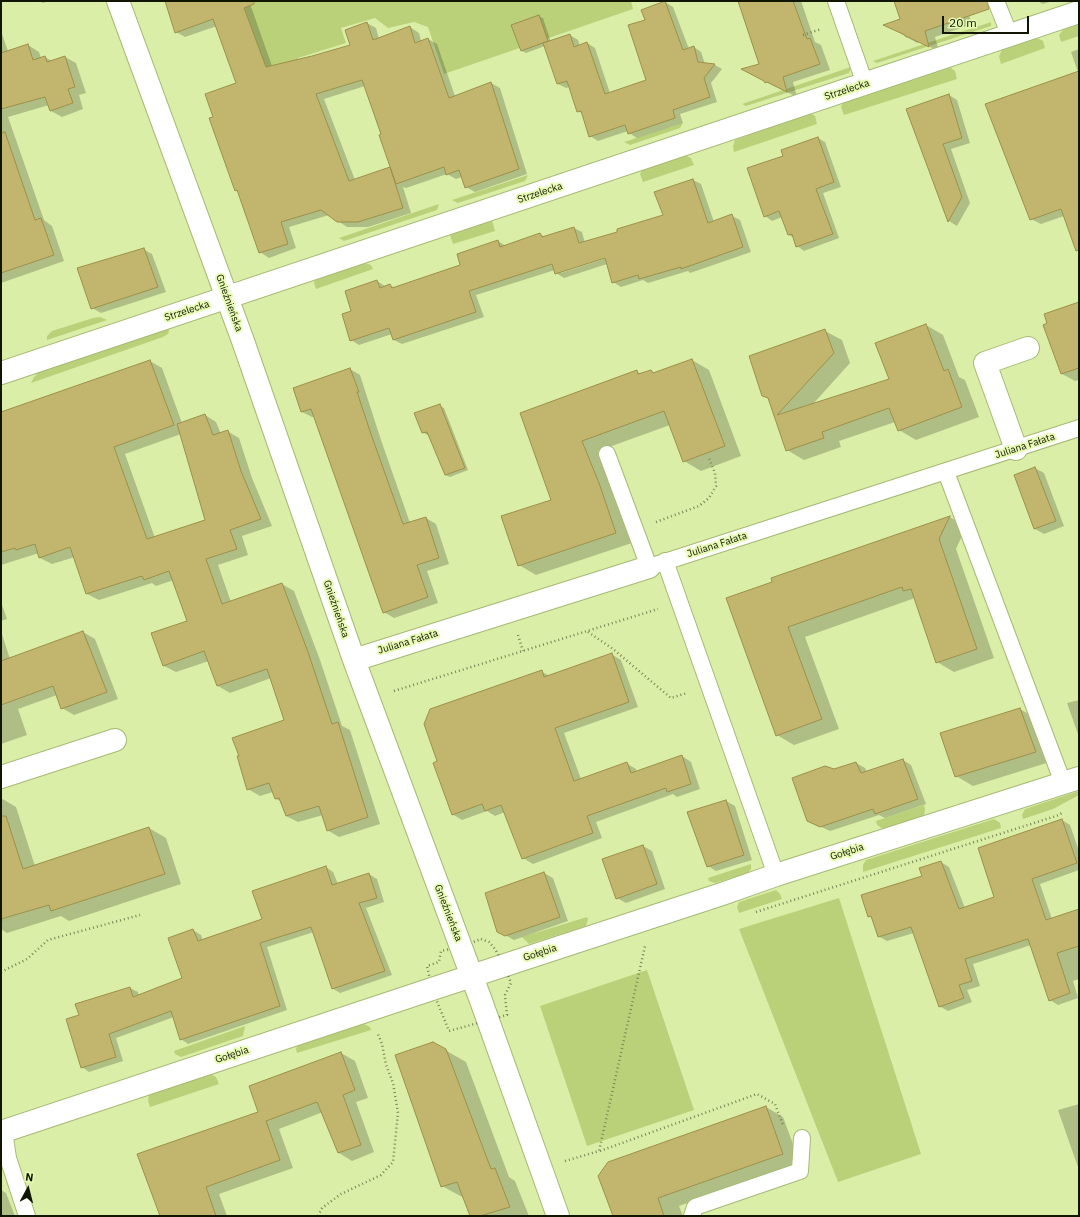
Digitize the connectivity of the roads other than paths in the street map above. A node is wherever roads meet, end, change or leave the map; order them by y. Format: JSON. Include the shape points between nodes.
{"nodes":[{"id":1,"x":118,"y":1,"type":"edge"},
{"id":2,"x":836,"y":1,"type":"edge"},
{"id":3,"x":996,"y":1,"type":"edge"},
{"id":4,"x":1079,"y":12,"type":"edge"},
{"id":5,"x":1010,"y":36,"type":"junction"},
{"id":6,"x":865,"y":84,"type":"junction"},
{"id":7,"x":226,"y":298,"type":"junction"},
{"id":8,"x":1028,"y":348,"type":"dead end"},
{"id":9,"x":1,"y":373,"type":"edge"},
{"id":10,"x":1079,"y":428,"type":"edge"},
{"id":11,"x":1016,"y":449,"type":"junction"},
{"id":12,"x":606,"y":454,"type":"dead end"},
{"id":13,"x":946,"y":472,"type":"junction"},
{"id":14,"x":657,"y":564,"type":"junction"},
{"id":15,"x":354,"y":660,"type":"junction"},
{"id":16,"x":115,"y":740,"type":"dead end"},
{"id":17,"x":1,"y":778,"type":"edge"},
{"id":18,"x":1071,"y":781,"type":"edge"},
{"id":19,"x":776,"y":875,"type":"junction"},
{"id":20,"x":471,"y":976,"type":"junction"},
{"id":21,"x":2,"y":1128,"type":"edge"},
{"id":22,"x":802,"y":1138,"type":"road end"},
{"id":23,"x":27,"y":1216,"type":"edge"},
{"id":24,"x":558,"y":1216,"type":"edge"},
{"id":25,"x":692,"y":1216,"type":"edge"}],
"edges":[{"from":1,"to":7,"type":"street","name":"Gnieźnieńska"},
{"from":2,"to":6,"type":"lane"},
{"from":3,"to":5,"type":"lane"},
{"from":4,"to":5,"type":"street","name":"Strzelecka"},
{"from":5,"to":6,"type":"street","name":"Strzelecka"},
{"from":6,"to":7,"type":"street","name":"Strzelecka"},
{"from":7,"to":9,"type":"street","name":"Strzelecka"},
{"from":7,"to":15,"type":"street","name":"Gnieźnieńska"},
{"from":8,"to":11,"type":"street","via":[[985,363]]},
{"from":10,"to":11,"type":"lane","name":"Juliana Fałata"},
{"from":11,"to":13,"type":"lane","name":"Juliana Fałata"},
{"from":12,"to":14,"type":"lane","via":[[635,529]]},
{"from":13,"to":14,"type":"lane","name":"Juliana Fałata"},
{"from":13,"to":18,"type":"lane"},
{"from":14,"to":15,"type":"street","name":"Juliana Fałata"},
{"from":14,"to":19,"type":"lane","via":[[679,602]]},
{"from":15,"to":20,"type":"street","name":"Gnieźnieńska"},
{"from":16,"to":17,"type":"street"},
{"from":18,"to":19,"type":"street","name":"Gołębia"},
{"from":19,"to":20,"type":"street","name":"Gołębia"},
{"from":20,"to":21,"type":"street","name":"Gołębia"},
{"from":20,"to":24,"type":"street","name":"Gnieźnieńska"},
{"from":21,"to":23,"type":"lane","via":[[8,1158]]},
{"from":22,"to":25,"type":"lane","via":[[800,1171],[695,1207]]}]}
